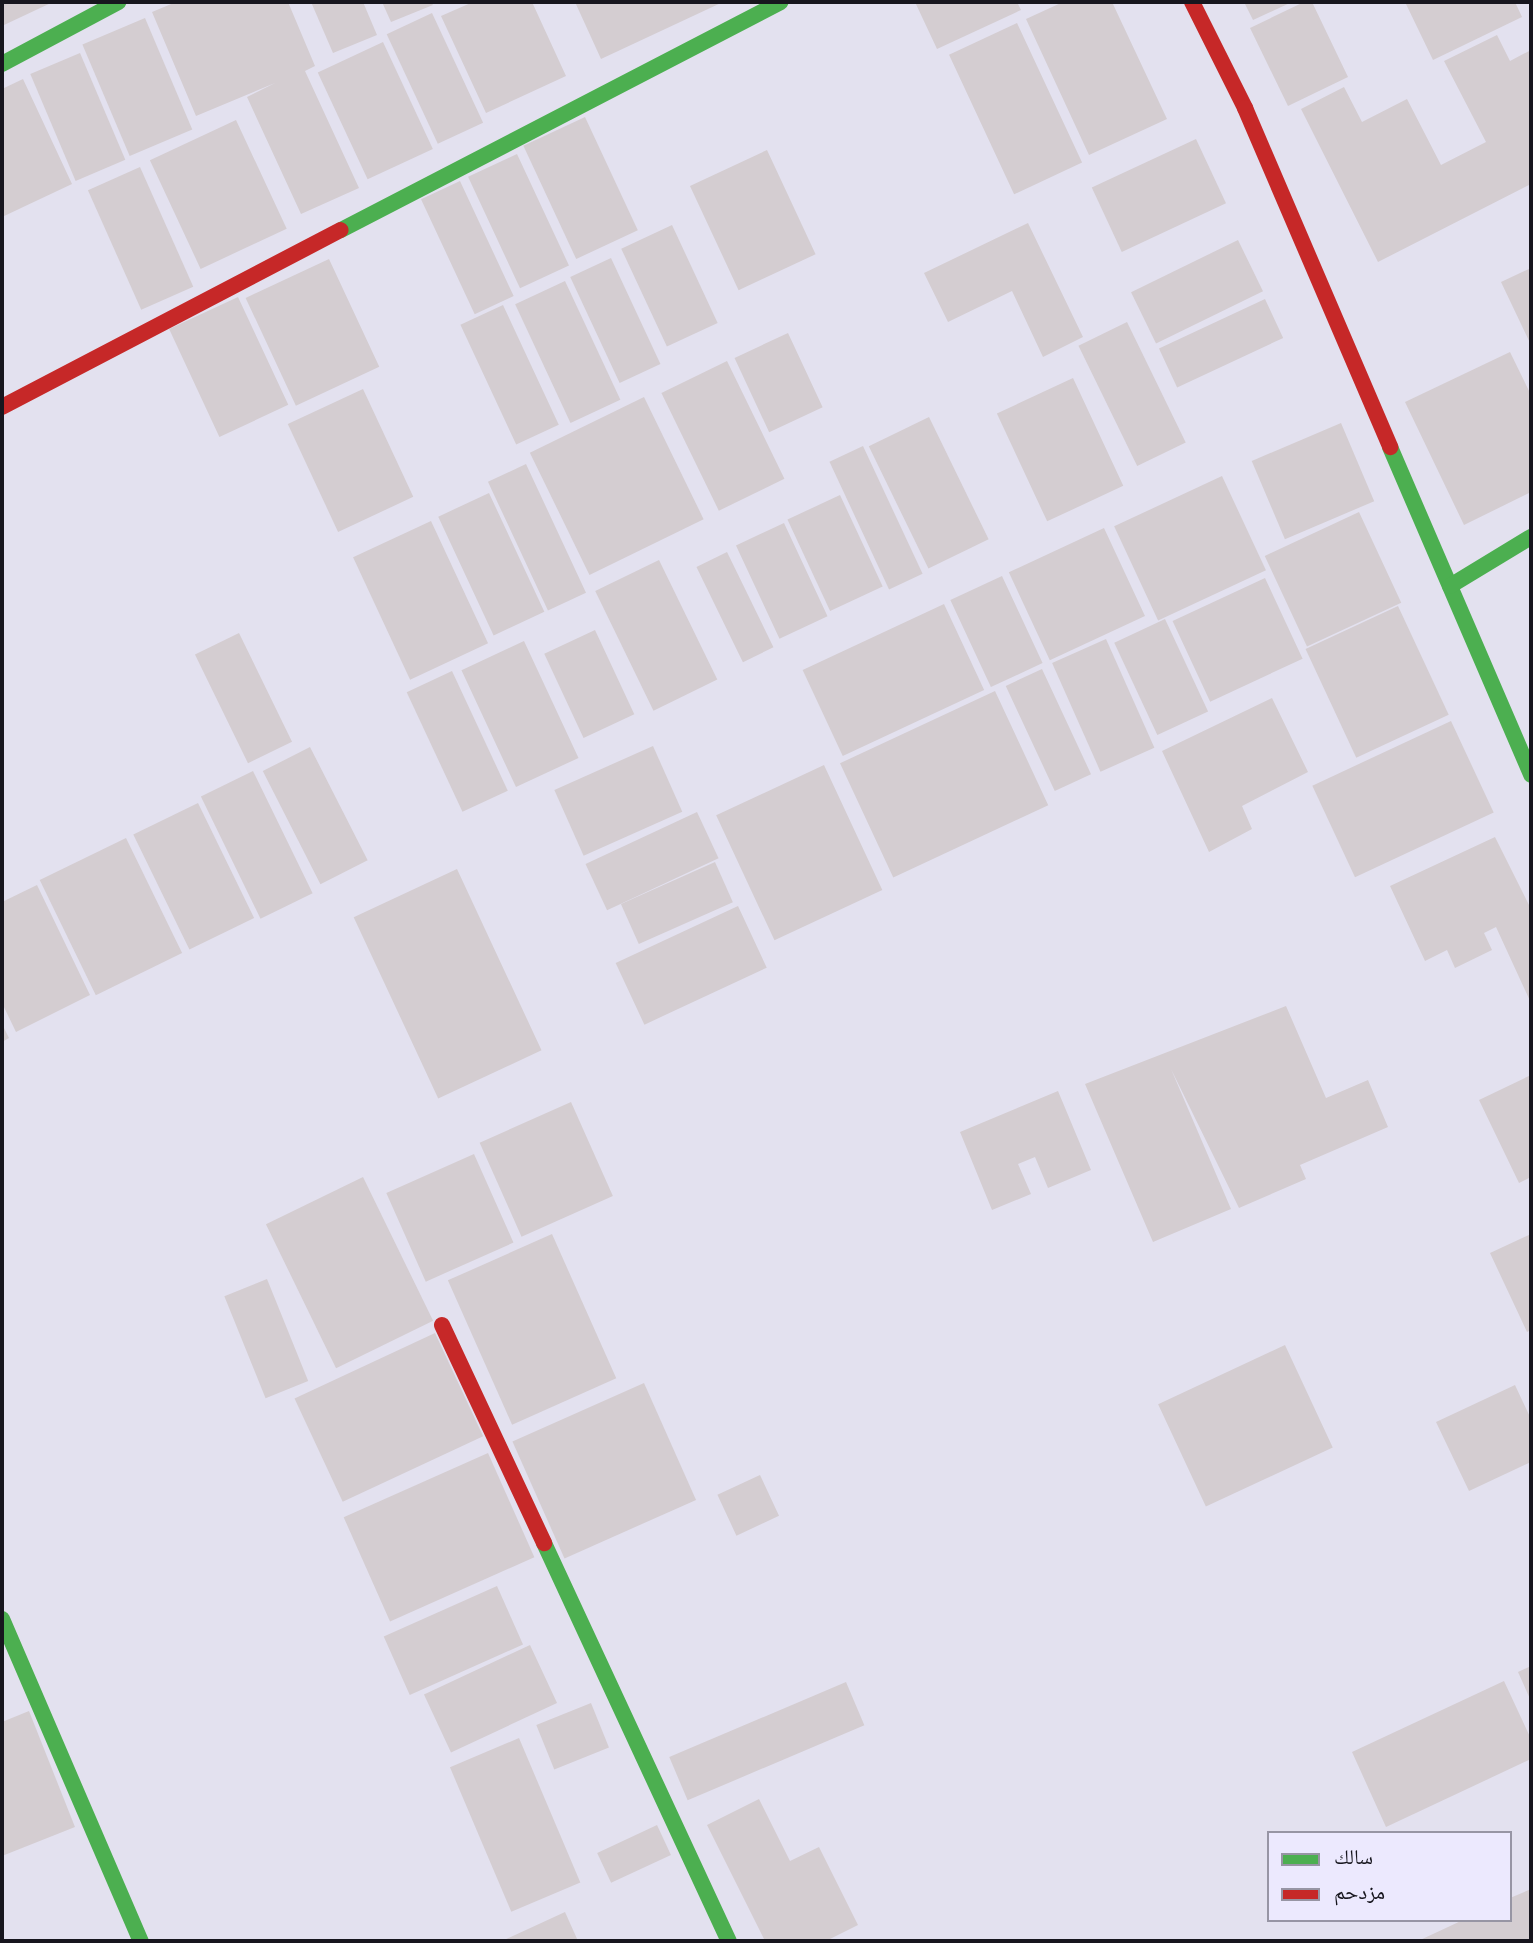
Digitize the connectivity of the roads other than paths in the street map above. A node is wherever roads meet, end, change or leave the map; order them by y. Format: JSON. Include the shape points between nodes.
{"nodes":[{"id":1,"x":118,"y":2,"type":"edge"},
{"id":2,"x":780,"y":2,"type":"edge"},
{"id":3,"x":1192,"y":2,"type":"edge"},
{"id":4,"x":2,"y":64,"type":"edge"},
{"id":5,"x":2,"y":407,"type":"edge"},
{"id":6,"x":1531,"y":537,"type":"edge"},
{"id":7,"x":1450,"y":586,"type":"junction"},
{"id":8,"x":1531,"y":775,"type":"edge"},
{"id":9,"x":442,"y":1325,"type":"dead end"},
{"id":10,"x":2,"y":1619,"type":"edge"},
{"id":11,"x":141,"y":1941,"type":"edge"},
{"id":12,"x":729,"y":1941,"type":"edge"}],
"edges":[{"from":1,"to":4,"type":"street"},
{"from":2,"to":5,"type":"street"},
{"from":3,"to":7,"type":"street","via":[[1245,108]]},
{"from":6,"to":7,"type":"street"},
{"from":7,"to":8,"type":"street"},
{"from":9,"to":12,"type":"street"},
{"from":10,"to":11,"type":"street"}]}
